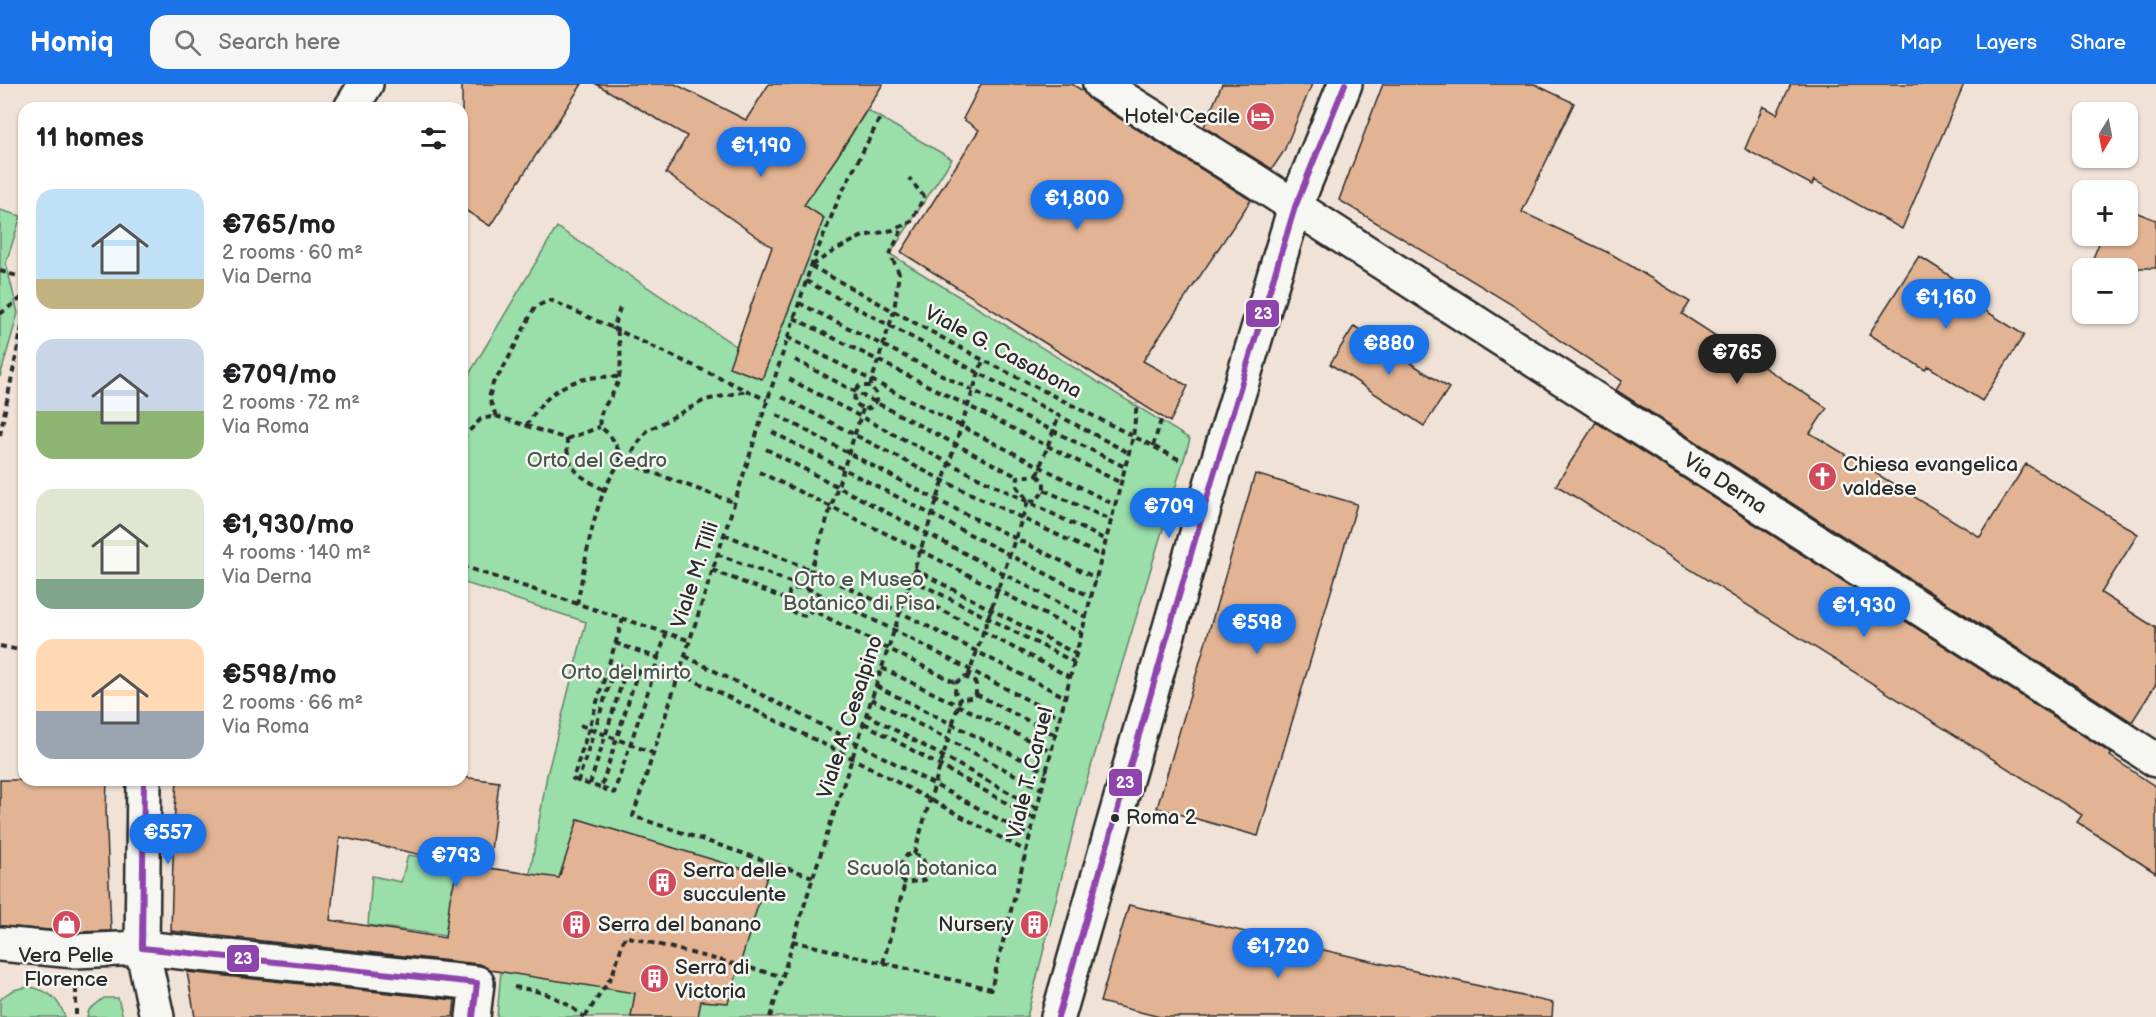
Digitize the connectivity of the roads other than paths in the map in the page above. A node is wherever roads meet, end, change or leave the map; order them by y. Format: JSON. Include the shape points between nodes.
{"nodes":[{"id":1,"x":366,"y":84,"type":"edge"},
{"id":2,"x":1100,"y":84,"type":"edge"},
{"id":3,"x":1346,"y":84,"type":"edge"},
{"id":4,"x":355,"y":102,"type":"edge"},
{"id":5,"x":1295,"y":207,"type":"junction"},
{"id":6,"x":2156,"y":760,"type":"edge"},
{"id":7,"x":144,"y":786,"type":"edge"},
{"id":8,"x":0,"y":944,"type":"edge"},
{"id":9,"x":142,"y":948,"type":"junction"},
{"id":10,"x":157,"y":1017,"type":"edge"},
{"id":11,"x":473,"y":1017,"type":"edge"},
{"id":12,"x":1058,"y":1017,"type":"edge"}],
"edges":[{"from":1,"to":4,"type":"street"},
{"from":2,"to":5,"type":"street","name":"Via Derna"},
{"from":3,"to":5,"type":"street"},
{"from":5,"to":6,"type":"street","name":"Via Derna"},
{"from":5,"to":12,"type":"street"},
{"from":7,"to":9,"type":"street"},
{"from":8,"to":9,"type":"street","via":[[75,951]]},
{"from":9,"to":10,"type":"street"},
{"from":9,"to":11,"type":"street","via":[[477,983]]}]}
